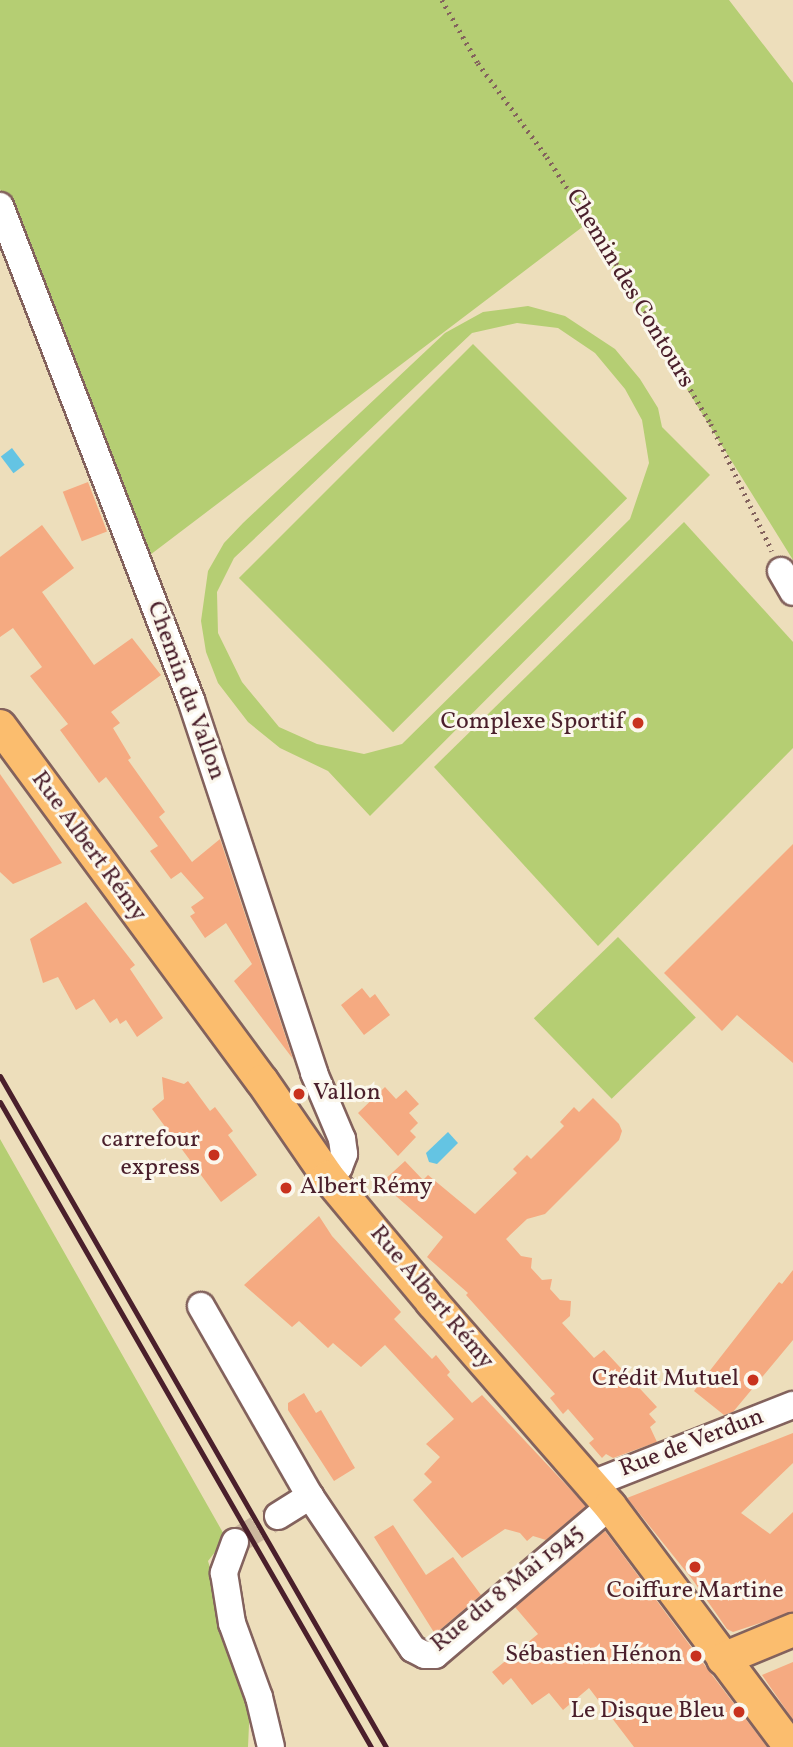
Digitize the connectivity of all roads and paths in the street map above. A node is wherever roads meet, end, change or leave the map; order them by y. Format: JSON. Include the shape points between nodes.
{"nodes":[{"id":1,"x":442,"y":0,"type":"edge"},
{"id":2,"x":0,"y":206,"type":"edge"},
{"id":3,"x":787,"y":581,"type":"edge"},
{"id":4,"x":0,"y":726,"type":"edge"},
{"id":5,"x":328,"y":1177,"type":"junction"},
{"id":6,"x":201,"y":1306,"type":"dead end"},
{"id":7,"x":793,"y":1405,"type":"edge"},
{"id":8,"x":601,"y":1495,"type":"junction"},
{"id":9,"x":310,"y":1496,"type":"junction"},
{"id":10,"x":278,"y":1516,"type":"tunnel mouth"},
{"id":11,"x":235,"y":1542,"type":"tunnel mouth"},
{"id":12,"x":793,"y":1630,"type":"edge"},
{"id":13,"x":723,"y":1659,"type":"junction"},
{"id":14,"x":271,"y":1747,"type":"edge"},
{"id":15,"x":790,"y":1747,"type":"edge"}],
"edges":[{"from":1,"to":3,"type":"path","name":"Chemin des Contours","via":[[478,63],[616,263],[711,425]]},
{"from":2,"to":5,"type":"street","name":"Chemin du Vallon","via":[[191,699],[314,1073],[342,1139],[344,1154]]},
{"from":4,"to":5,"type":"main road","name":"Rue Albert Rémy","via":[[262,1080]]},
{"from":5,"to":8,"type":"main road","name":"Rue Albert Rémy"},
{"from":6,"to":9,"type":"street","name":"Rue du 8 Mai 1945"},
{"from":7,"to":8,"type":"street","name":"Rue de Verdun"},
{"from":8,"to":9,"type":"street","name":"Rue du 8 Mai 1945","via":[[435,1655],[413,1648]]},
{"from":8,"to":13,"type":"main road","name":"Rue Albert Rémy"},
{"from":9,"to":10,"type":"street"},
{"from":11,"to":14,"type":"street","via":[[224,1573],[230,1611]]},
{"from":12,"to":13,"type":"main road"},
{"from":13,"to":15,"type":"main road","name":"Rue Albert Rémy"}]}
